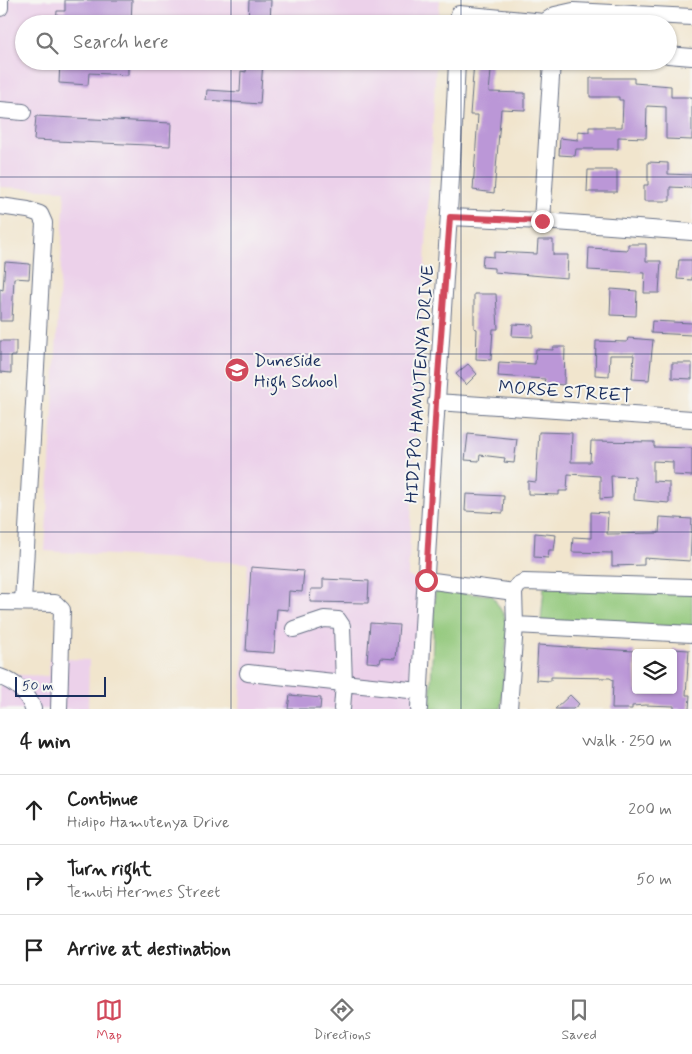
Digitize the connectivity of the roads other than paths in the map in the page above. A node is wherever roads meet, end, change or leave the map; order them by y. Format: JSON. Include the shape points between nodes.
{"nodes":[{"id":1,"x":0,"y":0,"type":"edge"},
{"id":2,"x":0,"y":8,"type":"edge"},
{"id":3,"x":459,"y":13,"type":"edge"},
{"id":4,"x":476,"y":15,"type":"edge"},
{"id":5,"x":555,"y":15,"type":"edge"},
{"id":6,"x":652,"y":15,"type":"edge"},
{"id":7,"x":677,"y":16,"type":"edge"},
{"id":8,"x":692,"y":17,"type":"edge"},
{"id":9,"x":677,"y":56,"type":"edge"},
{"id":10,"x":692,"y":57,"type":"edge"},
{"id":11,"x":457,"y":70,"type":"edge"},
{"id":12,"x":551,"y":70,"type":"edge"},
{"id":13,"x":0,"y":110,"type":"edge"},
{"id":14,"x":23,"y":112,"type":"dead end"},
{"id":15,"x":0,"y":206,"type":"edge"},
{"id":16,"x":450,"y":217,"type":"junction"},
{"id":17,"x":542,"y":221,"type":"junction"},
{"id":18,"x":692,"y":232,"type":"edge"},
{"id":19,"x":436,"y":402,"type":"junction"},
{"id":20,"x":692,"y":419,"type":"edge"},
{"id":21,"x":426,"y":580,"type":"junction"},
{"id":22,"x":692,"y":587,"type":"edge"},
{"id":23,"x":514,"y":592,"type":"junction"},
{"id":24,"x":0,"y":602,"type":"edge"},
{"id":25,"x":23,"y":602,"type":"junction"},
{"id":26,"x":515,"y":625,"type":"junction"},
{"id":27,"x":294,"y":629,"type":"dead end"},
{"id":28,"x":692,"y":634,"type":"edge"},
{"id":29,"x":248,"y":673,"type":"dead end"},
{"id":30,"x":0,"y":677,"type":"edge"},
{"id":31,"x":344,"y":683,"type":"junction"},
{"id":32,"x":420,"y":692,"type":"junction"},
{"id":33,"x":33,"y":709,"type":"edge"},
{"id":34,"x":59,"y":709,"type":"edge"},
{"id":35,"x":342,"y":709,"type":"edge"},
{"id":36,"x":419,"y":709,"type":"edge"},
{"id":37,"x":509,"y":709,"type":"edge"}],
"edges":[{"from":1,"to":2,"type":"street"},
{"from":3,"to":4,"type":"street"},
{"from":5,"to":6,"type":"street","via":[[572,11]]},
{"from":7,"to":8,"type":"street"},
{"from":9,"to":10,"type":"street"},
{"from":11,"to":16,"type":"street","name":"HIDIPO HAMUTENYA DRIVE"},
{"from":12,"to":17,"type":"street"},
{"from":13,"to":14,"type":"street"},
{"from":15,"to":25,"type":"street","via":[[40,214],[44,224]]},
{"from":16,"to":17,"type":"street"},
{"from":16,"to":19,"type":"street","name":"HIDIPO HAMUTENYA DRIVE"},
{"from":17,"to":18,"type":"street"},
{"from":19,"to":20,"type":"street","name":"MORSE STREET"},
{"from":19,"to":21,"type":"street","name":"HIDIPO HAMUTENYA DRIVE"},
{"from":21,"to":23,"type":"street"},
{"from":21,"to":32,"type":"street","name":"HIDIPO HAMUTENYA DRIVE"},
{"from":22,"to":23,"type":"street","via":[[524,582]]},
{"from":23,"to":26,"type":"street"},
{"from":24,"to":25,"type":"street"},
{"from":25,"to":34,"type":"street","via":[[55,603],[62,610]]},
{"from":26,"to":28,"type":"street"},
{"from":26,"to":37,"type":"street"},
{"from":27,"to":31,"type":"street","via":[[324,619],[338,620],[342,626]]},
{"from":29,"to":31,"type":"street"},
{"from":30,"to":33,"type":"street","via":[[17,686]]},
{"from":31,"to":32,"type":"street"},
{"from":31,"to":35,"type":"street"},
{"from":32,"to":36,"type":"street","name":"HIDIPO HAMUTENYA DRIVE"}]}
